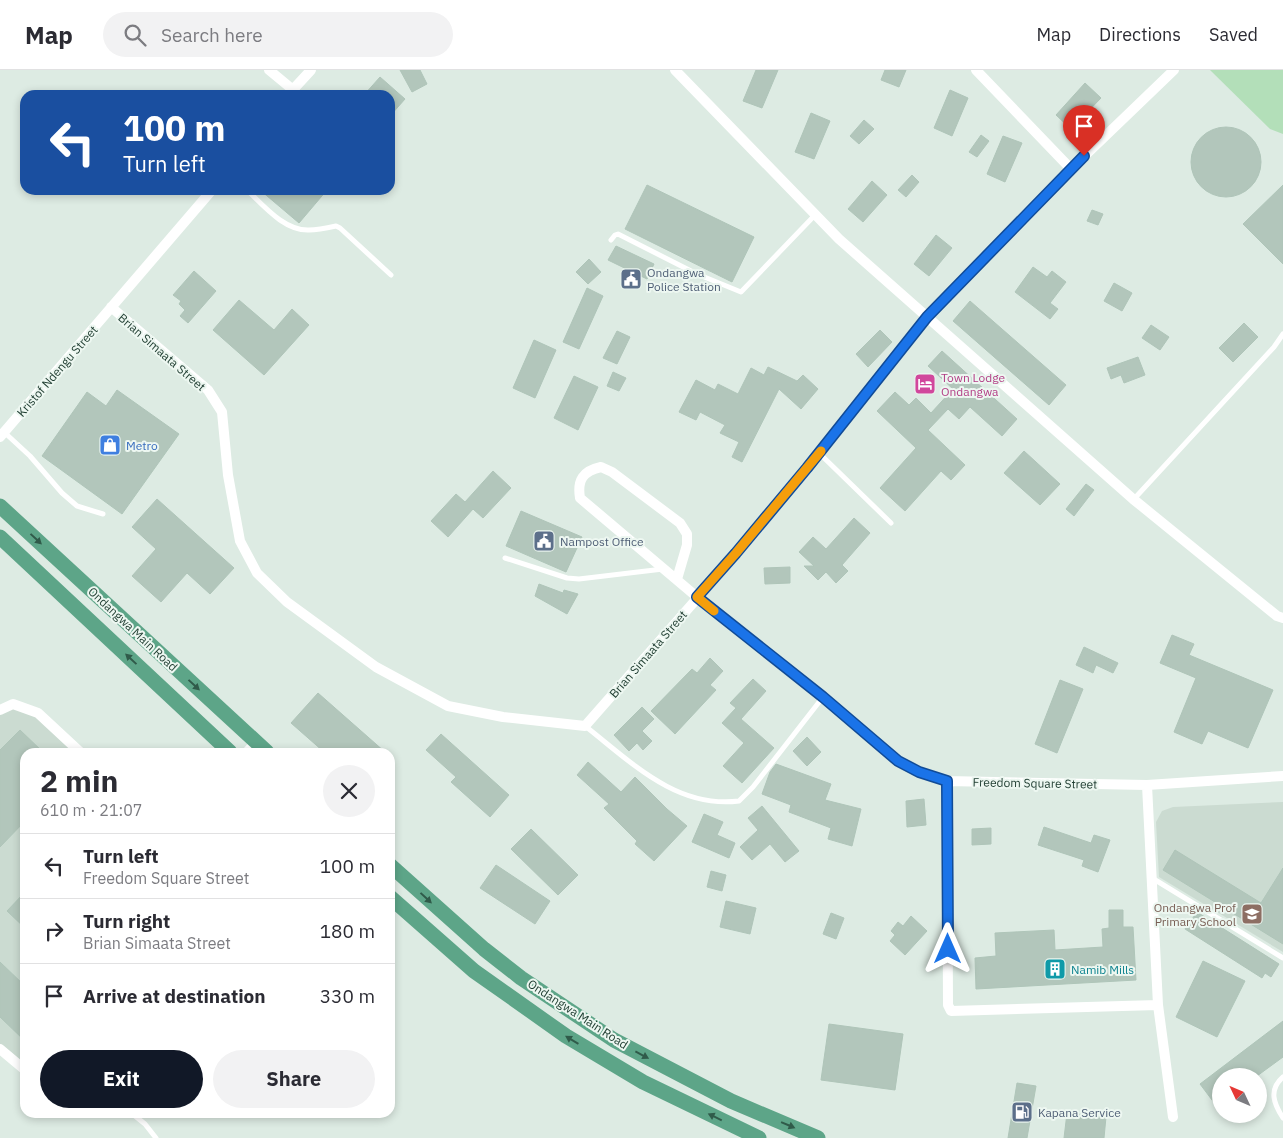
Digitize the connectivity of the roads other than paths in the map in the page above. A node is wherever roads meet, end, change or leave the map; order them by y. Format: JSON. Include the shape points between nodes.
{"nodes":[{"id":1,"x":269,"y":70,"type":"edge"},
{"id":2,"x":311,"y":70,"type":"edge"},
{"id":3,"x":675,"y":70,"type":"edge"},
{"id":4,"x":976,"y":70,"type":"edge"},
{"id":5,"x":1174,"y":70,"type":"edge"},
{"id":6,"x":288,"y":90,"type":"edge"},
{"id":7,"x":292,"y":90,"type":"edge"},
{"id":8,"x":1071,"y":169,"type":"junction"},
{"id":9,"x":208,"y":195,"type":"edge"},
{"id":10,"x":252,"y":195,"type":"edge"},
{"id":11,"x":815,"y":215,"type":"junction"},
{"id":12,"x":611,"y":240,"type":"dead end"},
{"id":13,"x":391,"y":275,"type":"dead end"},
{"id":14,"x":111,"y":307,"type":"junction"},
{"id":15,"x":927,"y":317,"type":"junction"},
{"id":16,"x":1283,"y":334,"type":"edge"},
{"id":17,"x":2,"y":435,"type":"edge"},
{"id":18,"x":819,"y":453,"type":"junction"},
{"id":19,"x":1133,"y":499,"type":"junction"},
{"id":20,"x":0,"y":506,"type":"edge"},
{"id":21,"x":103,"y":514,"type":"dead end"},
{"id":22,"x":891,"y":523,"type":"dead end"},
{"id":23,"x":0,"y":537,"type":"edge"},
{"id":24,"x":506,"y":558,"type":"dead end"},
{"id":25,"x":664,"y":569,"type":"junction"},
{"id":26,"x":677,"y":580,"type":"junction"},
{"id":27,"x":697,"y":597,"type":"junction"},
{"id":28,"x":1283,"y":618,"type":"edge"},
{"id":29,"x":823,"y":697,"type":"junction"},
{"id":30,"x":0,"y":710,"type":"edge"},
{"id":31,"x":584,"y":726,"type":"junction"},
{"id":32,"x":76,"y":748,"type":"edge"},
{"id":33,"x":226,"y":748,"type":"edge"},
{"id":34,"x":256,"y":748,"type":"edge"},
{"id":35,"x":1283,"y":776,"type":"edge"},
{"id":36,"x":947,"y":781,"type":"junction"},
{"id":37,"x":1147,"y":785,"type":"junction"},
{"id":38,"x":395,"y":869,"type":"edge"},
{"id":39,"x":1151,"y":878,"type":"junction"},
{"id":40,"x":395,"y":901,"type":"edge"},
{"id":41,"x":1283,"y":958,"type":"edge"},
{"id":42,"x":1158,"y":1005,"type":"junction"},
{"id":43,"x":0,"y":1049,"type":"edge"},
{"id":44,"x":20,"y":1066,"type":"edge"},
{"id":45,"x":1283,"y":1077,"type":"edge"},
{"id":46,"x":1173,"y":1117,"type":"dead end"},
{"id":47,"x":138,"y":1118,"type":"edge"},
{"id":48,"x":1283,"y":1118,"type":"edge"},
{"id":49,"x":156,"y":1138,"type":"edge"},
{"id":50,"x":759,"y":1138,"type":"edge"},
{"id":51,"x":818,"y":1138,"type":"edge"}],
"edges":[{"from":1,"to":6,"type":"street"},
{"from":2,"to":7,"type":"street"},
{"from":3,"to":11,"type":"street"},
{"from":4,"to":8,"type":"street"},
{"from":5,"to":8,"type":"street","name":"Brian Simaata Street"},
{"from":8,"to":15,"type":"street","name":"Brian Simaata Street"},
{"from":9,"to":14,"type":"street","name":"Kristof Ndengu Street"},
{"from":10,"to":13,"type":"lane","via":[[286,224],[308,230],[340,228]]},
{"from":11,"to":12,"type":"lane","via":[[742,292],[697,274],[618,234]]},
{"from":11,"to":15,"type":"street"},
{"from":14,"to":17,"type":"street","name":"Kristof Ndengu Street"},
{"from":14,"to":31,"type":"street","name":"Brian Simaata Street","via":[[208,390],[222,412],[228,475],[240,541],[257,574],[287,602],[376,667],[448,706],[504,717]]},
{"from":15,"to":18,"type":"street","name":"Brian Simaata Street"},
{"from":15,"to":19,"type":"street"},
{"from":16,"to":19,"type":"lane"},
{"from":17,"to":21,"type":"lane","via":[[30,456],[76,506]]},
{"from":18,"to":22,"type":"lane"},
{"from":18,"to":27,"type":"street","name":"Brian Simaata Street"},
{"from":19,"to":28,"type":"street"},
{"from":20,"to":34,"type":"main road","name":"Ondangwa Main Road","one_way":true},
{"from":33,"to":23,"type":"main road","name":"Ondangwa Main Road","one_way":true},
{"from":24,"to":25,"type":"lane","via":[[579,580]]},
{"from":25,"to":26,"type":"street","name":"Freedom Square Street"},
{"from":25,"to":26,"type":"street","name":"Freedom Square Street","via":[[580,498],[578,487],[590,470],[601,467],[612,472],[680,524],[687,534],[687,545]]},
{"from":26,"to":27,"type":"street","name":"Freedom Square Street"},
{"from":27,"to":29,"type":"street","name":"Freedom Square Street"},
{"from":27,"to":31,"type":"street","name":"Brian Simaata Street"},
{"from":29,"to":31,"type":"lane","via":[[739,801],[710,802],[680,794],[659,783]]},
{"from":29,"to":36,"type":"street","name":"Freedom Square Street","via":[[898,761]]},
{"from":30,"to":32,"type":"street","via":[[13,704],[38,713]]},
{"from":35,"to":37,"type":"street","name":"Freedom Square Street"},
{"from":36,"to":37,"type":"street","name":"Freedom Square Street"},
{"from":36,"to":42,"type":"street","via":[[948,1005],[951,1011]]},
{"from":37,"to":39,"type":"street"},
{"from":38,"to":51,"type":"main road","name":"Ondangwa Main Road","one_way":true,"via":[[521,978],[614,1040],[731,1101]]},
{"from":39,"to":41,"type":"lane"},
{"from":39,"to":42,"type":"street"},
{"from":50,"to":40,"type":"main road","name":"Ondangwa Main Road","one_way":true,"via":[[643,1082],[566,1036],[474,971]]},
{"from":42,"to":46,"type":"street"},
{"from":43,"to":44,"type":"street"},
{"from":45,"to":48,"type":"lane","via":[[1272,1093]]},
{"from":47,"to":49,"type":"lane"}]}
